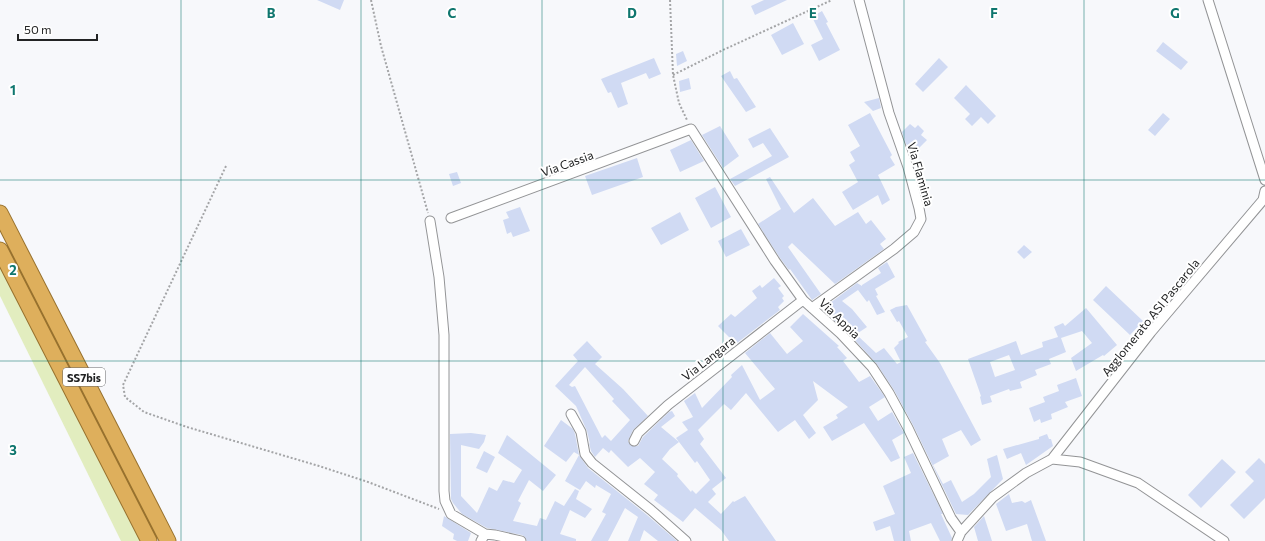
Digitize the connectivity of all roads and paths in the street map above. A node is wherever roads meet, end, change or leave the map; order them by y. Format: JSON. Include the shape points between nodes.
{"nodes":[{"id":1,"x":371,"y":0,"type":"edge"},
{"id":2,"x":670,"y":0,"type":"edge"},
{"id":3,"x":832,"y":0,"type":"edge"},
{"id":4,"x":859,"y":0,"type":"edge"},
{"id":5,"x":1208,"y":0,"type":"edge"},
{"id":6,"x":673,"y":75,"type":"junction"},
{"id":7,"x":691,"y":129,"type":"junction"},
{"id":8,"x":226,"y":166,"type":"dead end"},
{"id":9,"x":1265,"y":180,"type":"edge"},
{"id":10,"x":1265,"y":191,"type":"edge"},
{"id":11,"x":0,"y":213,"type":"edge"},
{"id":12,"x":451,"y":218,"type":"dead end"},
{"id":13,"x":430,"y":221,"type":"joint"},
{"id":14,"x":0,"y":250,"type":"edge"},
{"id":15,"x":803,"y":300,"type":"junction"},
{"id":16,"x":812,"y":308,"type":"junction"},
{"id":17,"x":571,"y":414,"type":"dead end"},
{"id":18,"x":634,"y":441,"type":"dead end"},
{"id":19,"x":1052,"y":459,"type":"junction"},
{"id":20,"x":451,"y":514,"type":"junction"},
{"id":21,"x":960,"y":532,"type":"junction"},
{"id":22,"x":483,"y":537,"type":"edge"},
{"id":23,"x":149,"y":541,"type":"edge"},
{"id":24,"x":168,"y":541,"type":"edge"},
{"id":25,"x":521,"y":541,"type":"edge"},
{"id":26,"x":686,"y":541,"type":"edge"},
{"id":27,"x":957,"y":541,"type":"edge"},
{"id":28,"x":1224,"y":541,"type":"edge"}],
"edges":[{"from":1,"to":13,"type":"path","via":[[381,46]]},
{"from":2,"to":6,"type":"path"},
{"from":3,"to":6,"type":"path"},
{"from":4,"to":16,"type":"street","name":"Via Flaminia","via":[[921,218],[914,232],[894,249]]},
{"from":5,"to":9,"type":"street"},
{"from":6,"to":7,"type":"path","via":[[679,103]]},
{"from":7,"to":12,"type":"street","name":"Via Cassia"},
{"from":7,"to":15,"type":"street","name":"Via Appia","via":[[775,261]]},
{"from":8,"to":20,"type":"path","via":[[123,385],[125,397],[144,412],[361,480]]},
{"from":10,"to":19,"type":"street","name":"Agglomerato ASI Pascarola","via":[[1263,200],[1151,332]]},
{"from":11,"to":24,"type":"highway","number":"SS7bis"},
{"from":13,"to":20,"type":"street","via":[[439,276],[444,335],[444,491]]},
{"from":14,"to":23,"type":"highway","number":"SS7bis"},
{"from":15,"to":16,"type":"street","name":"Via Appia"},
{"from":15,"to":18,"type":"street","name":"Via Langara","via":[[668,405],[638,433]]},
{"from":16,"to":21,"type":"street","name":"Via Appia","via":[[872,367],[893,400]]},
{"from":17,"to":26,"type":"street","via":[[581,432],[586,454],[592,463]]},
{"from":19,"to":21,"type":"street","via":[[1026,473],[993,497]]},
{"from":19,"to":28,"type":"street","via":[[1080,462],[1138,483]]},
{"from":20,"to":22,"type":"street"},
{"from":21,"to":27,"type":"street"},
{"from":22,"to":25,"type":"street","via":[[496,535]]}]}
